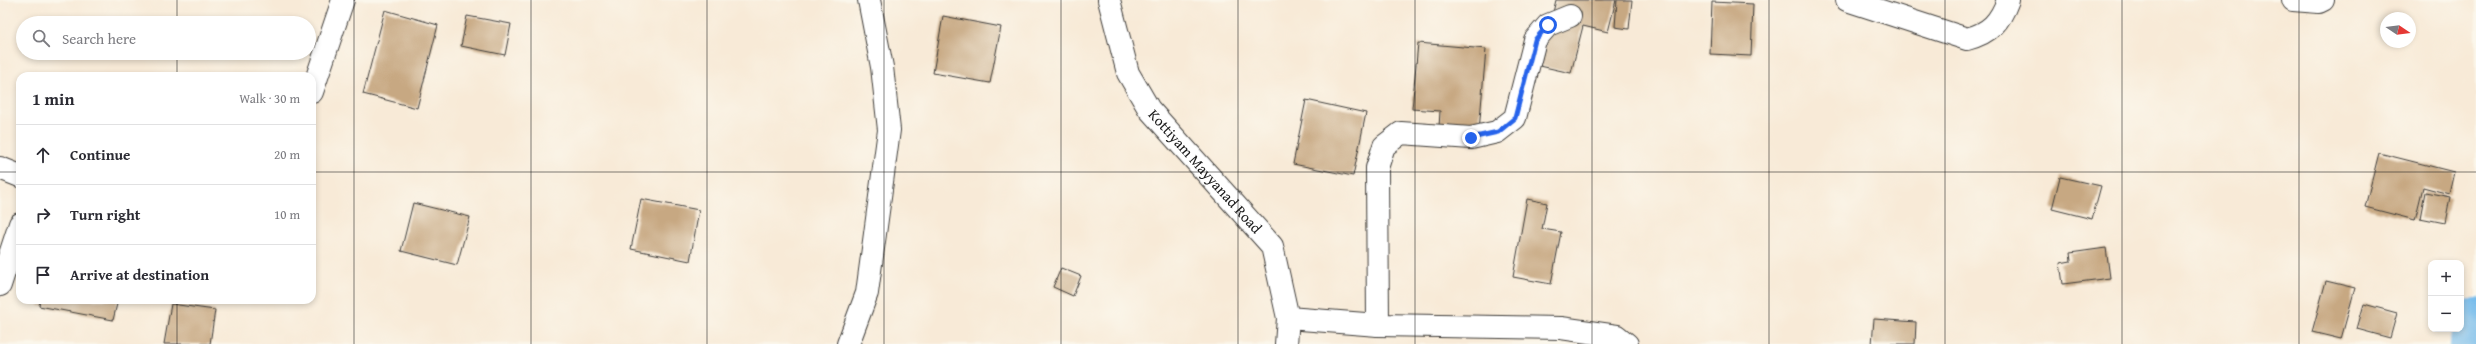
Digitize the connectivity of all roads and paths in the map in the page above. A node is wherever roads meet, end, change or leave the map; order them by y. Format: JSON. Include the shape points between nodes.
{"nodes":[{"id":1,"x":343,"y":0,"type":"edge"},
{"id":2,"x":869,"y":0,"type":"edge"},
{"id":3,"x":1109,"y":0,"type":"edge"},
{"id":4,"x":1847,"y":0,"type":"edge"},
{"id":5,"x":2008,"y":0,"type":"edge"},
{"id":6,"x":2292,"y":0,"type":"edge"},
{"id":7,"x":2323,"y":0,"type":"edge"},
{"id":8,"x":1570,"y":16,"type":"dead end"},
{"id":9,"x":316,"y":80,"type":"edge"},
{"id":10,"x":0,"y":168,"type":"edge"},
{"id":11,"x":16,"y":174,"type":"edge"},
{"id":12,"x":16,"y":236,"type":"edge"},
{"id":13,"x":0,"y":285,"type":"edge"},
{"id":14,"x":1288,"y":318,"type":"junction"},
{"id":15,"x":1378,"y":326,"type":"junction"},
{"id":16,"x":848,"y":344,"type":"edge"},
{"id":17,"x":1286,"y":344,"type":"edge"},
{"id":18,"x":1628,"y":344,"type":"edge"}],
"edges":[{"from":1,"to":9,"type":"street"},
{"from":2,"to":16,"type":"street","via":[[882,67],[889,130],[867,293]]},
{"from":3,"to":14,"type":"street","name":"Kottiyam Mayyanad Road","via":[[1128,73],[1149,109],[1272,246]]},
{"from":4,"to":5,"type":"street","via":[[1967,39],[1984,35],[2002,15]]},
{"from":6,"to":7,"type":"street"},
{"from":8,"to":15,"type":"street","via":[[1548,25],[1535,40],[1515,118],[1498,132],[1471,138],[1401,133],[1384,146],[1378,168]]},
{"from":10,"to":11,"type":"street"},
{"from":12,"to":13,"type":"street"},
{"from":14,"to":15,"type":"street"},
{"from":14,"to":17,"type":"street","name":"Kottiyam Mayyanad Road"},
{"from":15,"to":18,"type":"street","via":[[1561,328],[1616,336]]}]}
